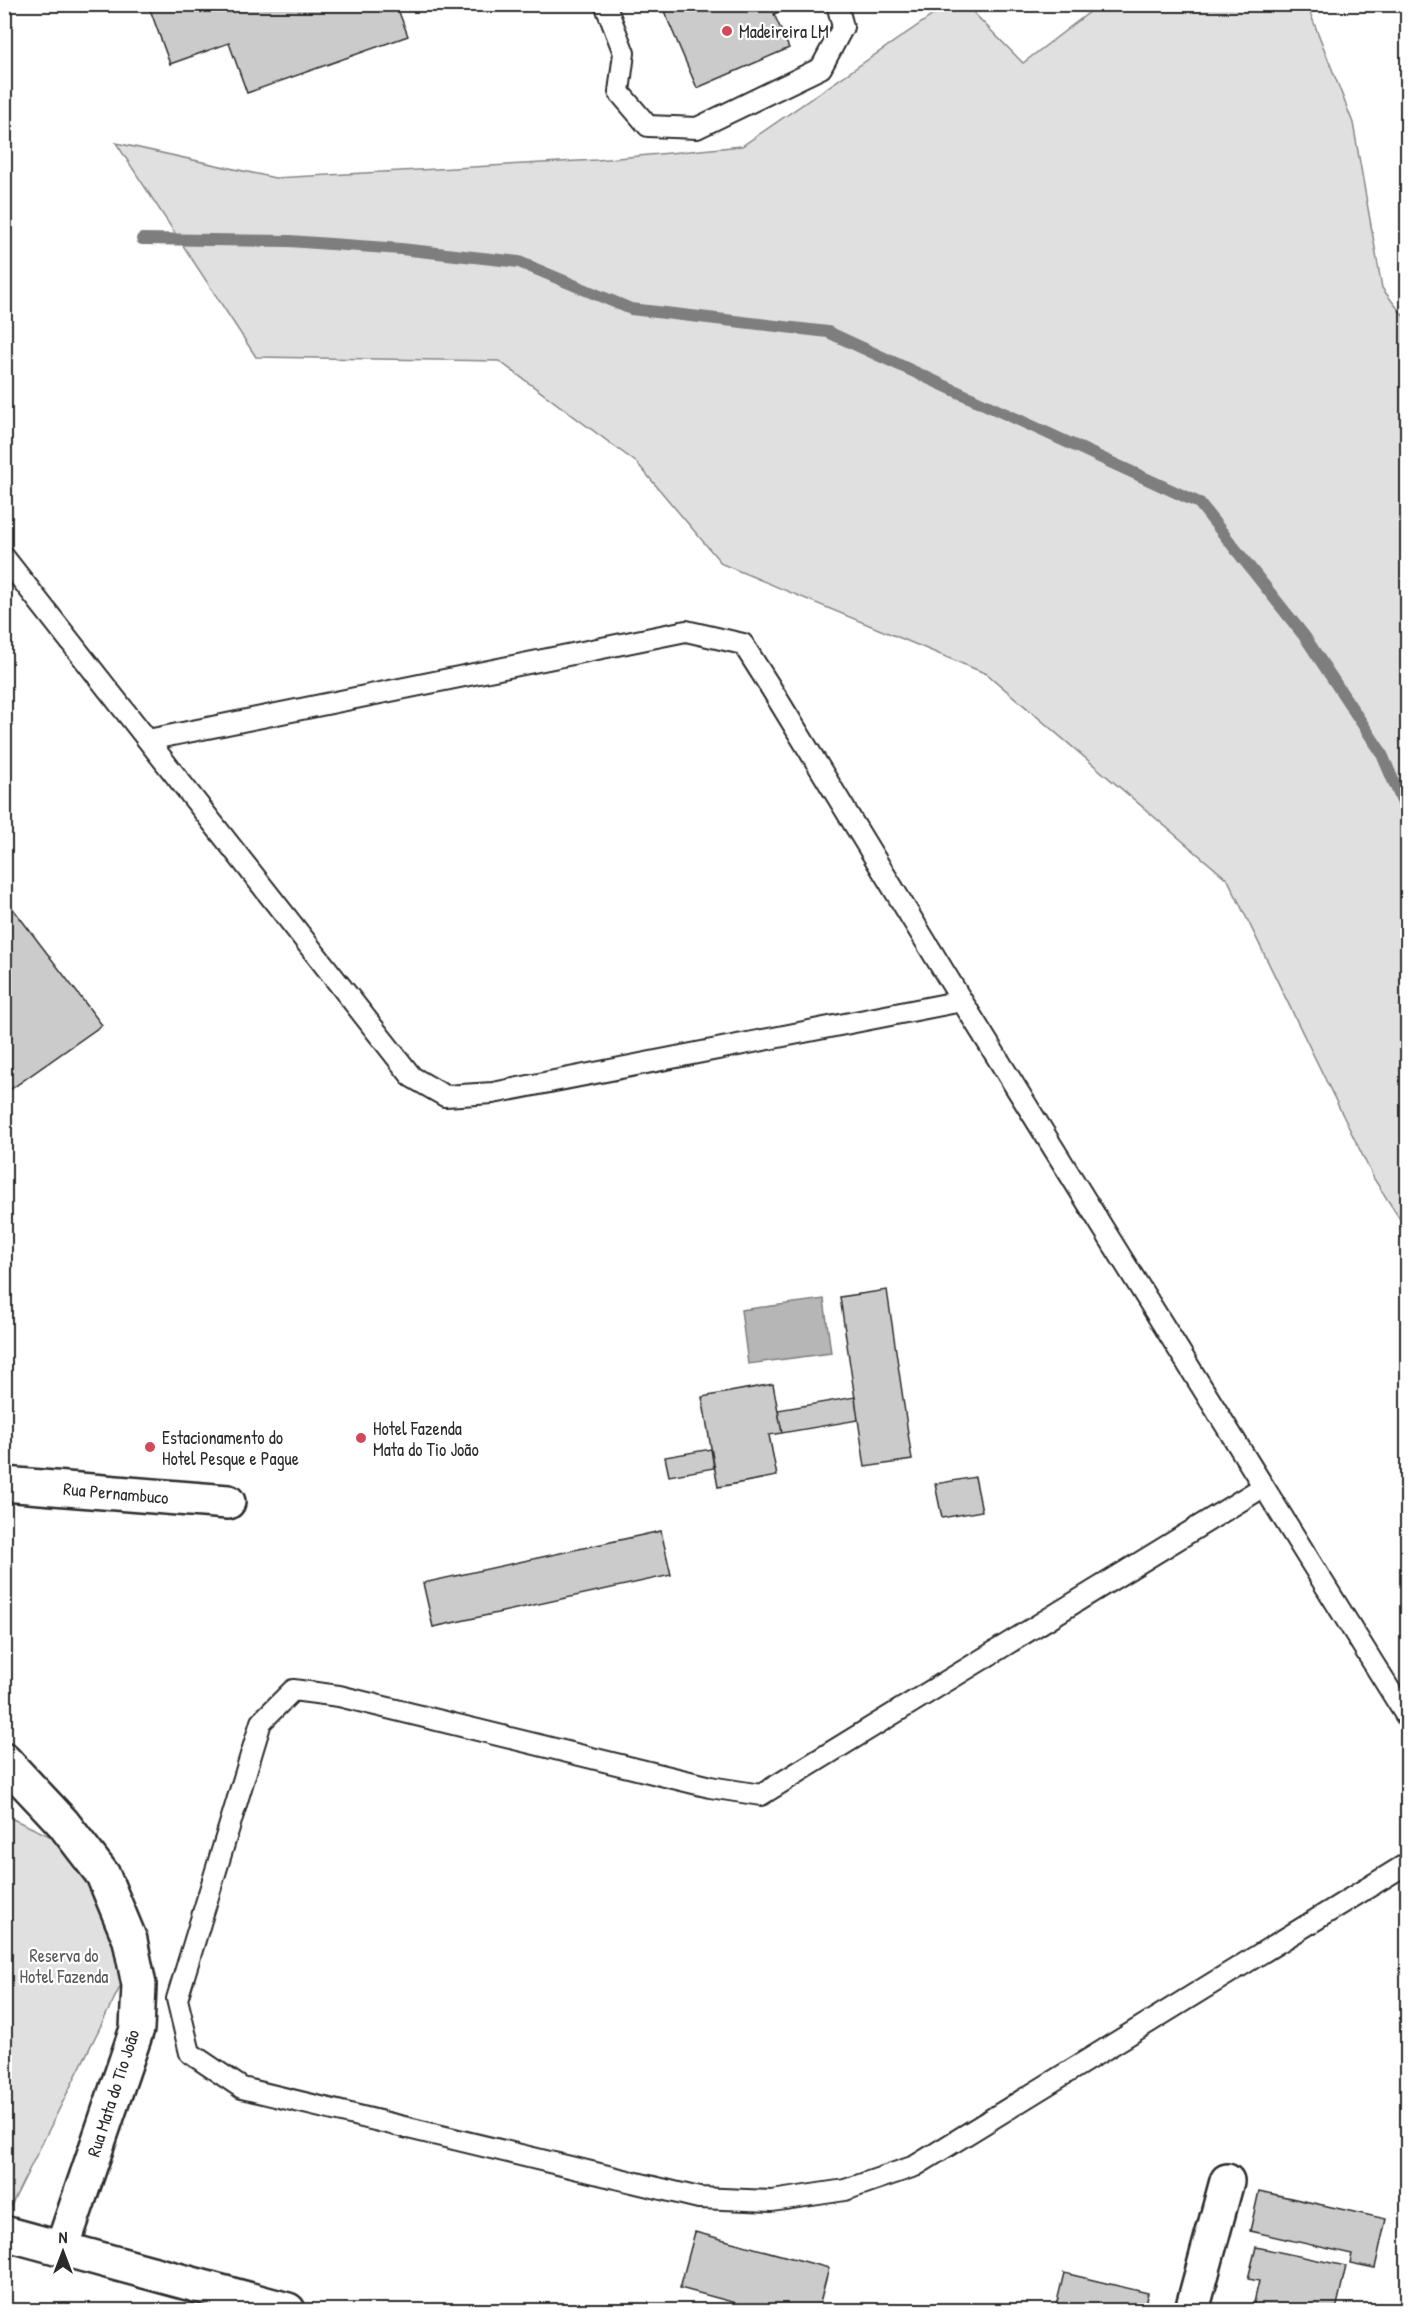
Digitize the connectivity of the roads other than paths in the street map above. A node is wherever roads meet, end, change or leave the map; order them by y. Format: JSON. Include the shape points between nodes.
{"nodes":[{"id":1,"x":605,"y":4,"type":"edge"},
{"id":2,"x":837,"y":4,"type":"edge"},
{"id":3,"x":4,"y":557,"type":"edge"},
{"id":4,"x":148,"y":740,"type":"junction"},
{"id":5,"x":962,"y":1001,"type":"junction"},
{"id":6,"x":4,"y":1484,"type":"edge"},
{"id":7,"x":1263,"y":1487,"type":"junction"},
{"id":8,"x":228,"y":1502,"type":"dead end"},
{"id":9,"x":1407,"y":1719,"type":"edge"},
{"id":10,"x":4,"y":1760,"type":"edge"},
{"id":11,"x":1407,"y":1863,"type":"edge"},
{"id":12,"x":1227,"y":2181,"type":"dead end"},
{"id":13,"x":4,"y":2233,"type":"edge"},
{"id":14,"x":62,"y":2248,"type":"junction"},
{"id":15,"x":288,"y":2310,"type":"edge"},
{"id":16,"x":1192,"y":2310,"type":"edge"}],
"edges":[{"from":1,"to":2,"type":"lane","via":[[624,53],[619,93],[648,126],[698,128],[821,68],[843,27]]},
{"from":3,"to":4,"type":"lane"},
{"from":4,"to":5,"type":"lane","via":[[412,1077],[445,1096],[494,1093]]},
{"from":4,"to":5,"type":"lane","via":[[686,631],[742,645]]},
{"from":5,"to":7,"type":"lane"},
{"from":6,"to":8,"type":"street","name":"Rua Pernambuco"},
{"from":7,"to":9,"type":"lane"},
{"from":7,"to":11,"type":"lane","via":[[761,1795],[710,1787],[339,1696],[293,1690],[261,1722],[177,1999],[190,2053],[242,2088],[699,2198],[772,2201],[845,2190],[915,2166]]},
{"from":10,"to":14,"type":"street","name":"Rua Mata do Tio João","via":[[63,1823],[103,1875],[130,1940],[139,1985],[137,2029]]},
{"from":12,"to":16,"type":"street"},
{"from":13,"to":14,"type":"street"},
{"from":14,"to":15,"type":"street"}]}
